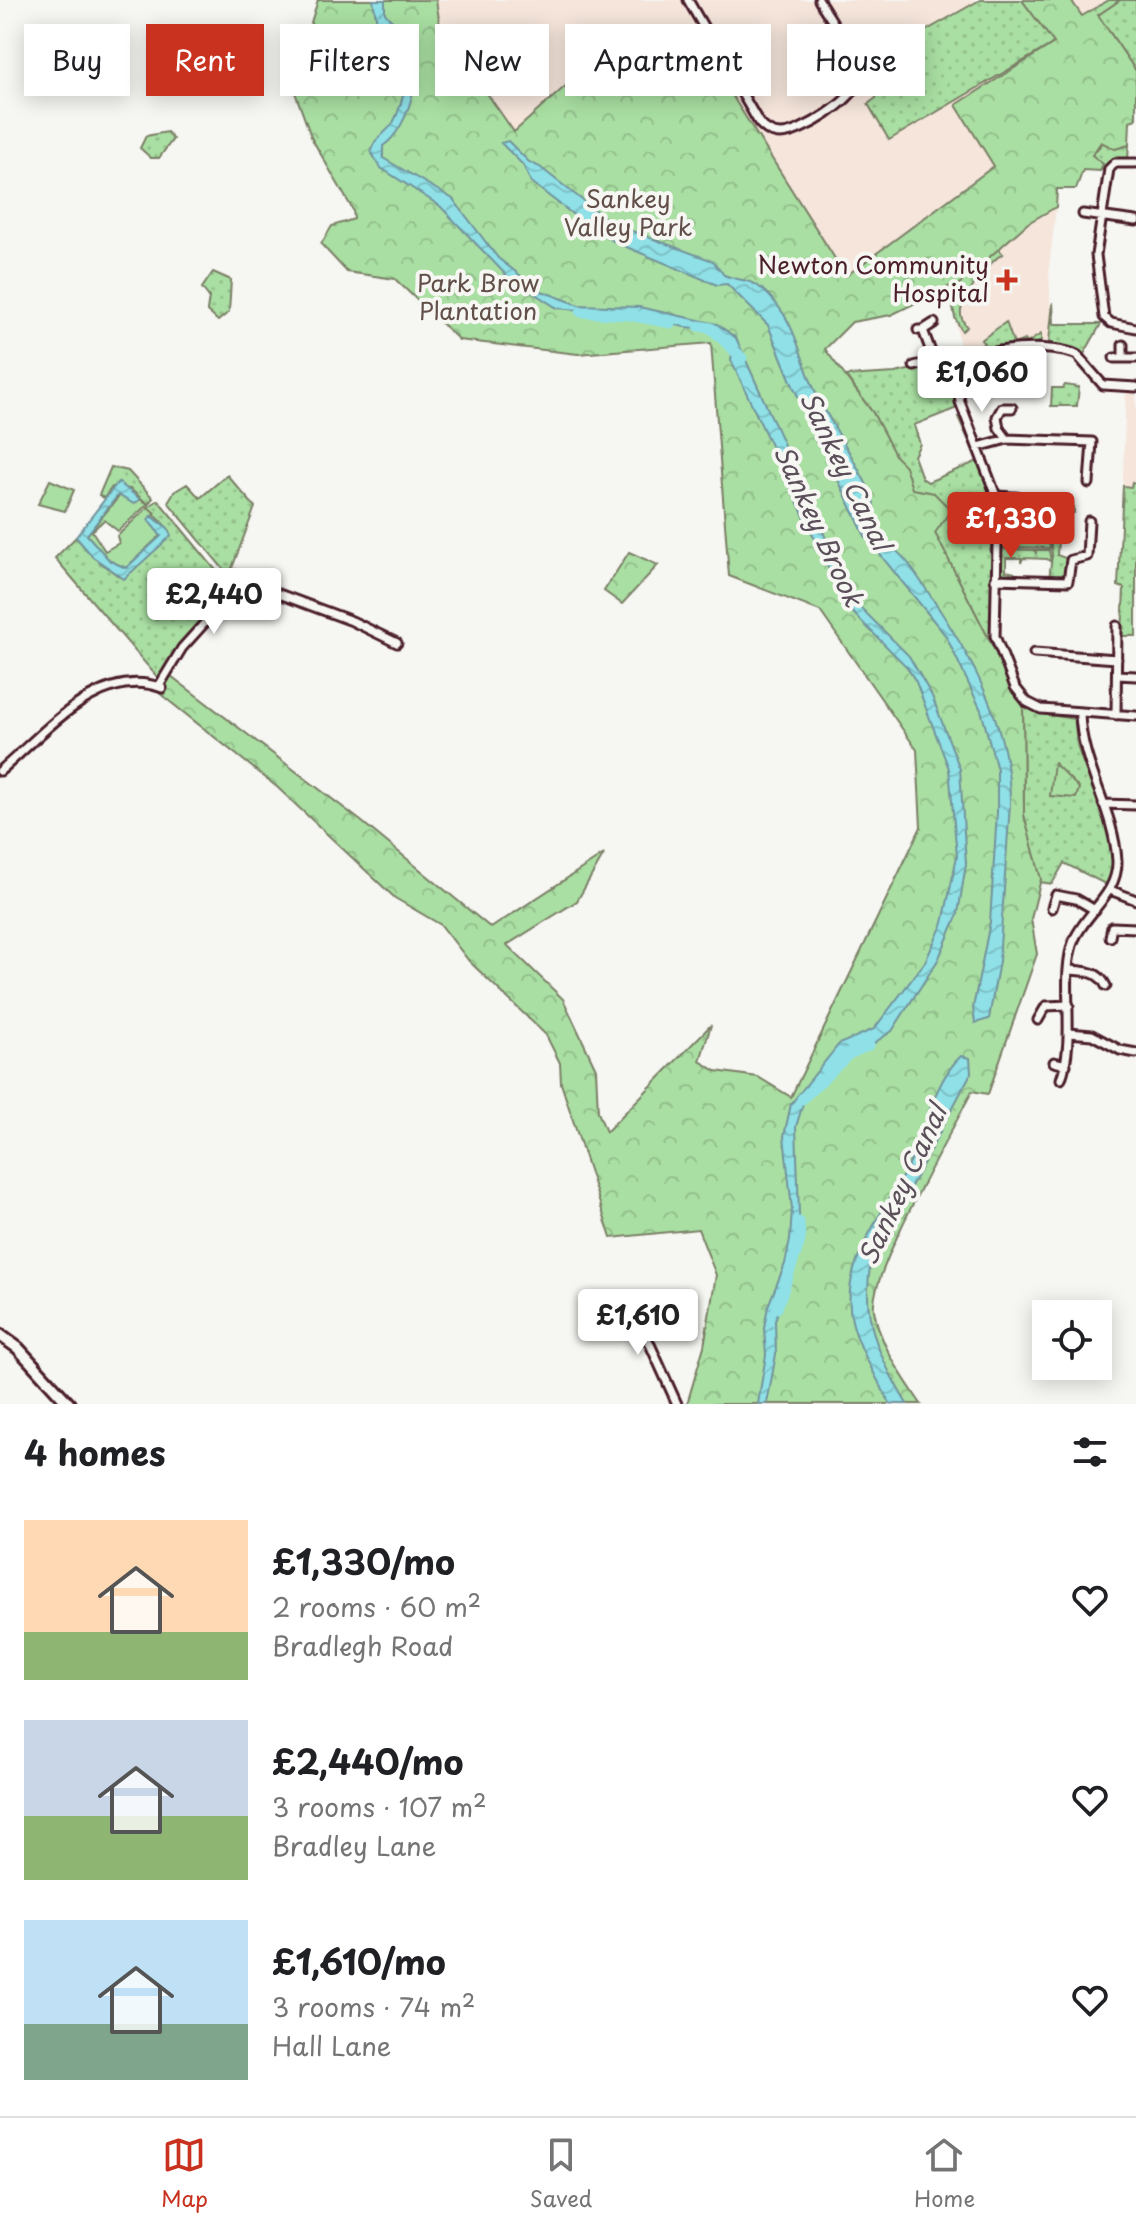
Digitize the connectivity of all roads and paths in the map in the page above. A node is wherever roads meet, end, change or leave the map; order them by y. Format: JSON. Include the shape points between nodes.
{"nodes":[{"id":1,"x":688,"y":0,"type":"edge"},
{"id":2,"x":819,"y":0,"type":"edge"},
{"id":3,"x":1136,"y":163,"type":"edge"},
{"id":4,"x":1083,"y":214,"type":"dead end"},
{"id":5,"x":1100,"y":215,"type":"junction"},
{"id":6,"x":1136,"y":221,"type":"edge"},
{"id":7,"x":934,"y":323,"type":"dead end"},
{"id":8,"x":1136,"y":328,"type":"edge"},
{"id":9,"x":1123,"y":345,"type":"dead end"},
{"id":10,"x":1136,"y":358,"type":"edge"},
{"id":11,"x":934,"y":360,"type":"junction"},
{"id":12,"x":914,"y":366,"type":"dead end"},
{"id":13,"x":965,"y":366,"type":"junction"},
{"id":14,"x":1136,"y":387,"type":"edge"},
{"id":15,"x":1012,"y":408,"type":"dead end"},
{"id":16,"x":1007,"y":439,"type":"junction"},
{"id":17,"x":978,"y":447,"type":"junction"},
{"id":18,"x":1089,"y":483,"type":"dead end"},
{"id":19,"x":996,"y":496,"type":"junction"},
{"id":20,"x":1028,"y":521,"type":"dead end"},
{"id":21,"x":1089,"y":521,"type":"dead end"},
{"id":22,"x":995,"y":579,"type":"junction"},
{"id":23,"x":1117,"y":626,"type":"dead end"},
{"id":24,"x":397,"y":643,"type":"dead end"},
{"id":25,"x":1034,"y":653,"type":"dead end"},
{"id":26,"x":1117,"y":659,"type":"junction"},
{"id":27,"x":1117,"y":675,"type":"junction"},
{"id":28,"x":1136,"y":676,"type":"edge"},
{"id":29,"x":1080,"y":713,"type":"junction"},
{"id":30,"x":1116,"y":715,"type":"junction"},
{"id":31,"x":1136,"y":716,"type":"edge"},
{"id":32,"x":0,"y":771,"type":"edge"},
{"id":33,"x":1103,"y":804,"type":"junction"},
{"id":34,"x":1136,"y":805,"type":"edge"},
{"id":35,"x":1110,"y":890,"type":"junction"},
{"id":36,"x":1136,"y":900,"type":"edge"},
{"id":37,"x":1052,"y":908,"type":"dead end"},
{"id":38,"x":1095,"y":910,"type":"junction"},
{"id":39,"x":1136,"y":928,"type":"edge"},
{"id":40,"x":1110,"y":937,"type":"dead end"},
{"id":41,"x":1070,"y":970,"type":"junction"},
{"id":42,"x":1106,"y":986,"type":"dead end"},
{"id":43,"x":1069,"y":1005,"type":"junction"},
{"id":44,"x":1038,"y":1020,"type":"dead end"},
{"id":45,"x":1069,"y":1033,"type":"junction"},
{"id":46,"x":1136,"y":1053,"type":"edge"},
{"id":47,"x":1054,"y":1062,"type":"dead end"},
{"id":48,"x":1066,"y":1065,"type":"junction"},
{"id":49,"x":1061,"y":1079,"type":"dead end"},
{"id":50,"x":636,"y":1298,"type":"dead end"},
{"id":51,"x":0,"y":1335,"type":"edge"},
{"id":52,"x":69,"y":1404,"type":"edge"},
{"id":53,"x":677,"y":1404,"type":"edge"}],
"edges":[{"from":1,"to":2,"type":"street","via":[[759,123],[779,134],[794,132],[849,99],[858,83],[857,66]]},
{"from":3,"to":5,"type":"street","via":[[1115,163],[1109,169]]},
{"from":4,"to":5,"type":"street"},
{"from":5,"to":6,"type":"street"},
{"from":5,"to":8,"type":"street","via":[[1096,255],[1103,314],[1111,323]]},
{"from":7,"to":11,"type":"street","via":[[921,330]]},
{"from":9,"to":10,"type":"street","via":[[1119,358]]},
{"from":11,"to":12,"type":"street"},
{"from":11,"to":13,"type":"street","via":[[956,358]]},
{"from":13,"to":14,"type":"street","via":[[995,351],[1068,351],[1103,385]]},
{"from":13,"to":17,"type":"street","via":[[959,394]]},
{"from":15,"to":16,"type":"street","via":[[1002,408],[997,417]]},
{"from":16,"to":17,"type":"street"},
{"from":16,"to":18,"type":"street","via":[[1092,442]]},
{"from":17,"to":19,"type":"street"},
{"from":19,"to":20,"type":"street","via":[[1029,498]]},
{"from":19,"to":22,"type":"street"},
{"from":21,"to":22,"type":"street","via":[[1087,556],[1071,560],[1068,581]]},
{"from":22,"to":29,"type":"street","via":[[995,636],[1015,687],[1041,709]]},
{"from":23,"to":26,"type":"street"},
{"from":24,"to":32,"type":"street","via":[[235,579],[228,597],[182,648],[161,687],[121,682],[95,694]]},
{"from":25,"to":26,"type":"street"},
{"from":26,"to":27,"type":"street"},
{"from":27,"to":28,"type":"street"},
{"from":27,"to":30,"type":"street"},
{"from":29,"to":30,"type":"street"},
{"from":29,"to":33,"type":"street","via":[[1082,748]]},
{"from":30,"to":31,"type":"street"},
{"from":33,"to":34,"type":"street"},
{"from":33,"to":35,"type":"street","via":[[1117,861]]},
{"from":35,"to":36,"type":"street"},
{"from":35,"to":38,"type":"street"},
{"from":37,"to":38,"type":"street","via":[[1056,895]]},
{"from":38,"to":41,"type":"street","via":[[1074,940]]},
{"from":39,"to":40,"type":"street","via":[[1112,927]]},
{"from":41,"to":42,"type":"street","via":[[1091,972]]},
{"from":41,"to":43,"type":"street"},
{"from":43,"to":44,"type":"street","via":[[1046,1006]]},
{"from":43,"to":45,"type":"street"},
{"from":45,"to":46,"type":"street","via":[[1092,1035]]},
{"from":45,"to":48,"type":"street"},
{"from":47,"to":48,"type":"street"},
{"from":48,"to":49,"type":"street"},
{"from":50,"to":53,"type":"street","via":[[644,1331]]},
{"from":51,"to":52,"type":"street"}]}
